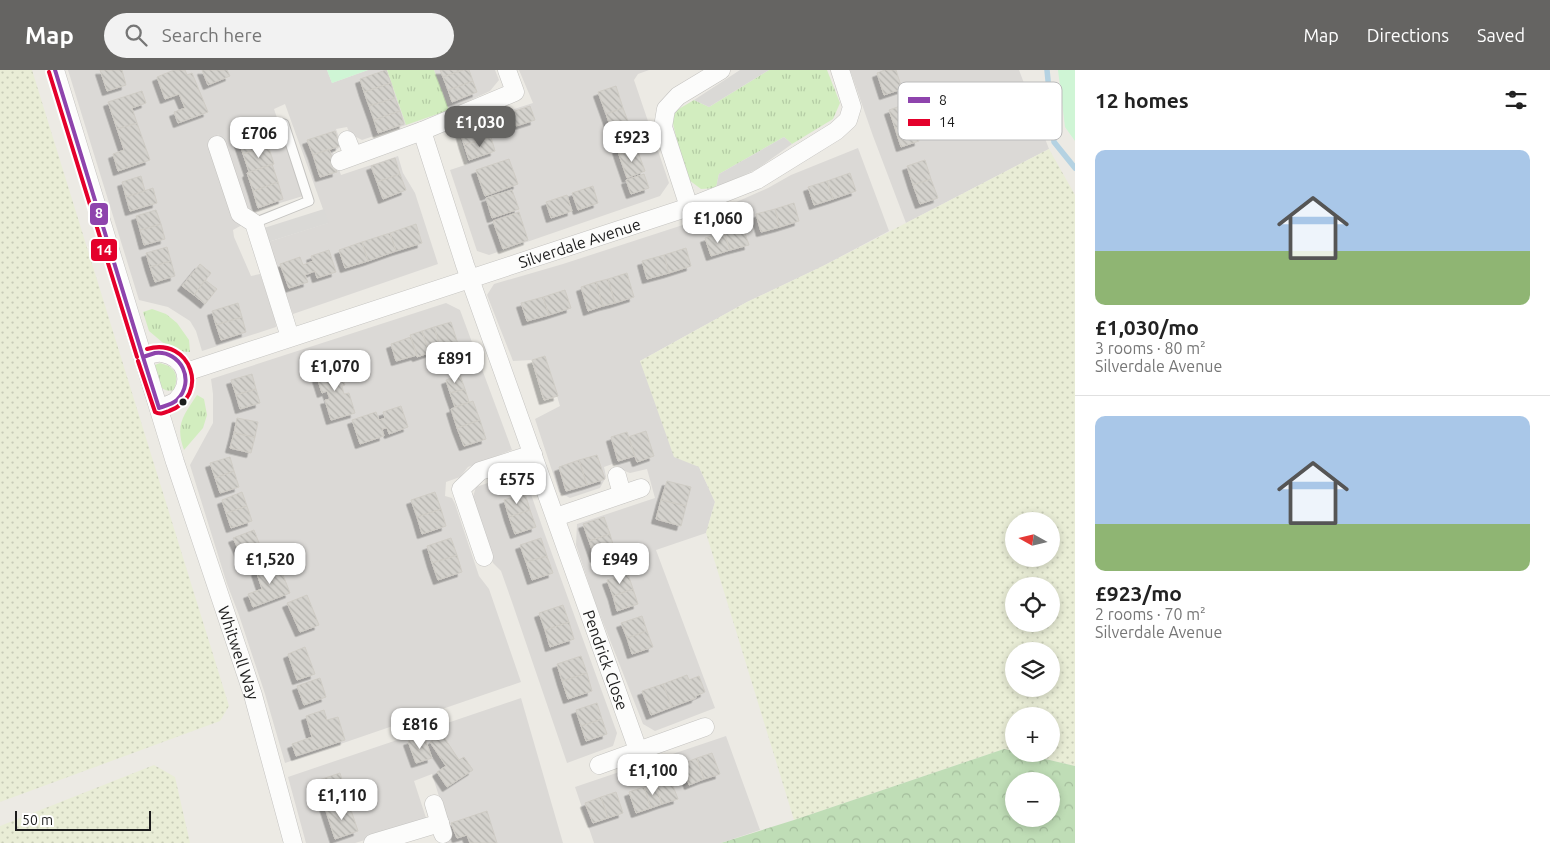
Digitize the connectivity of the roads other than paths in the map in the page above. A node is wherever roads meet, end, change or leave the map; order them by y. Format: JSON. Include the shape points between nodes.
{"nodes":[{"id":1,"x":56,"y":70,"type":"edge"},
{"id":2,"x":507,"y":70,"type":"edge"},
{"id":3,"x":721,"y":70,"type":"edge"},
{"id":4,"x":840,"y":70,"type":"edge"},
{"id":5,"x":284,"y":124,"type":"dead end"},
{"id":6,"x":422,"y":131,"type":"junction"},
{"id":7,"x":217,"y":145,"type":"dead end"},
{"id":8,"x":347,"y":152,"type":"dead end"},
{"id":9,"x":689,"y":207,"type":"junction"},
{"id":10,"x":254,"y":223,"type":"junction"},
{"id":11,"x":470,"y":279,"type":"junction"},
{"id":12,"x":290,"y":337,"type":"junction"},
{"id":13,"x":143,"y":357,"type":"junction"},
{"id":14,"x":186,"y":372,"type":"junction"},
{"id":15,"x":159,"y":408,"type":"junction"},
{"id":16,"x":533,"y":454,"type":"junction"},
{"id":17,"x":617,"y":476,"type":"dead end"},
{"id":18,"x":641,"y":488,"type":"dead end"},
{"id":19,"x":622,"y":494,"type":"junction"},
{"id":20,"x":556,"y":517,"type":"junction"},
{"id":21,"x":484,"y":557,"type":"dead end"},
{"id":22,"x":705,"y":727,"type":"dead end"},
{"id":23,"x":638,"y":750,"type":"junction"},
{"id":24,"x":599,"y":765,"type":"dead end"},
{"id":25,"x":434,"y":804,"type":"dead end"},
{"id":26,"x":293,"y":843,"type":"edge"},
{"id":27,"x":373,"y":843,"type":"edge"}],
"edges":[{"from":1,"to":13,"type":"street","name":"Whitwell Way"},
{"from":2,"to":6,"type":"street","via":[[515,92]]},
{"from":3,"to":9,"type":"street","via":[[678,96],[666,109],[664,127]]},
{"from":4,"to":9,"type":"street","name":"Silverdale Avenue","via":[[852,107],[848,120],[836,131],[757,180]]},
{"from":5,"to":10,"type":"lane","via":[[309,201]]},
{"from":6,"to":8,"type":"street"},
{"from":6,"to":11,"type":"street"},
{"from":7,"to":10,"type":"street","via":[[240,214]]},
{"from":9,"to":11,"type":"street","name":"Silverdale Avenue"},
{"from":10,"to":12,"type":"street"},
{"from":11,"to":12,"type":"street","name":"Silverdale Avenue"},
{"from":11,"to":16,"type":"street"},
{"from":12,"to":14,"type":"street","name":"Silverdale Avenue"},
{"from":13,"to":14,"type":"street","via":[[160,353],[177,358]]},
{"from":13,"to":15,"type":"street","name":"Whitwell Way"},
{"from":14,"to":15,"type":"street","via":[[185,386],[176,401]]},
{"from":15,"to":26,"type":"street","name":"Whitwell Way","via":[[253,695]]},
{"from":16,"to":20,"type":"street","name":"Pendrick Close"},
{"from":16,"to":21,"type":"street","via":[[480,472],[456,489]]},
{"from":17,"to":19,"type":"street"},
{"from":18,"to":19,"type":"street"},
{"from":19,"to":20,"type":"street"},
{"from":20,"to":23,"type":"street","name":"Pendrick Close"},
{"from":22,"to":23,"type":"street"},
{"from":23,"to":24,"type":"street"},
{"from":25,"to":27,"type":"street","via":[[442,828]]}]}
